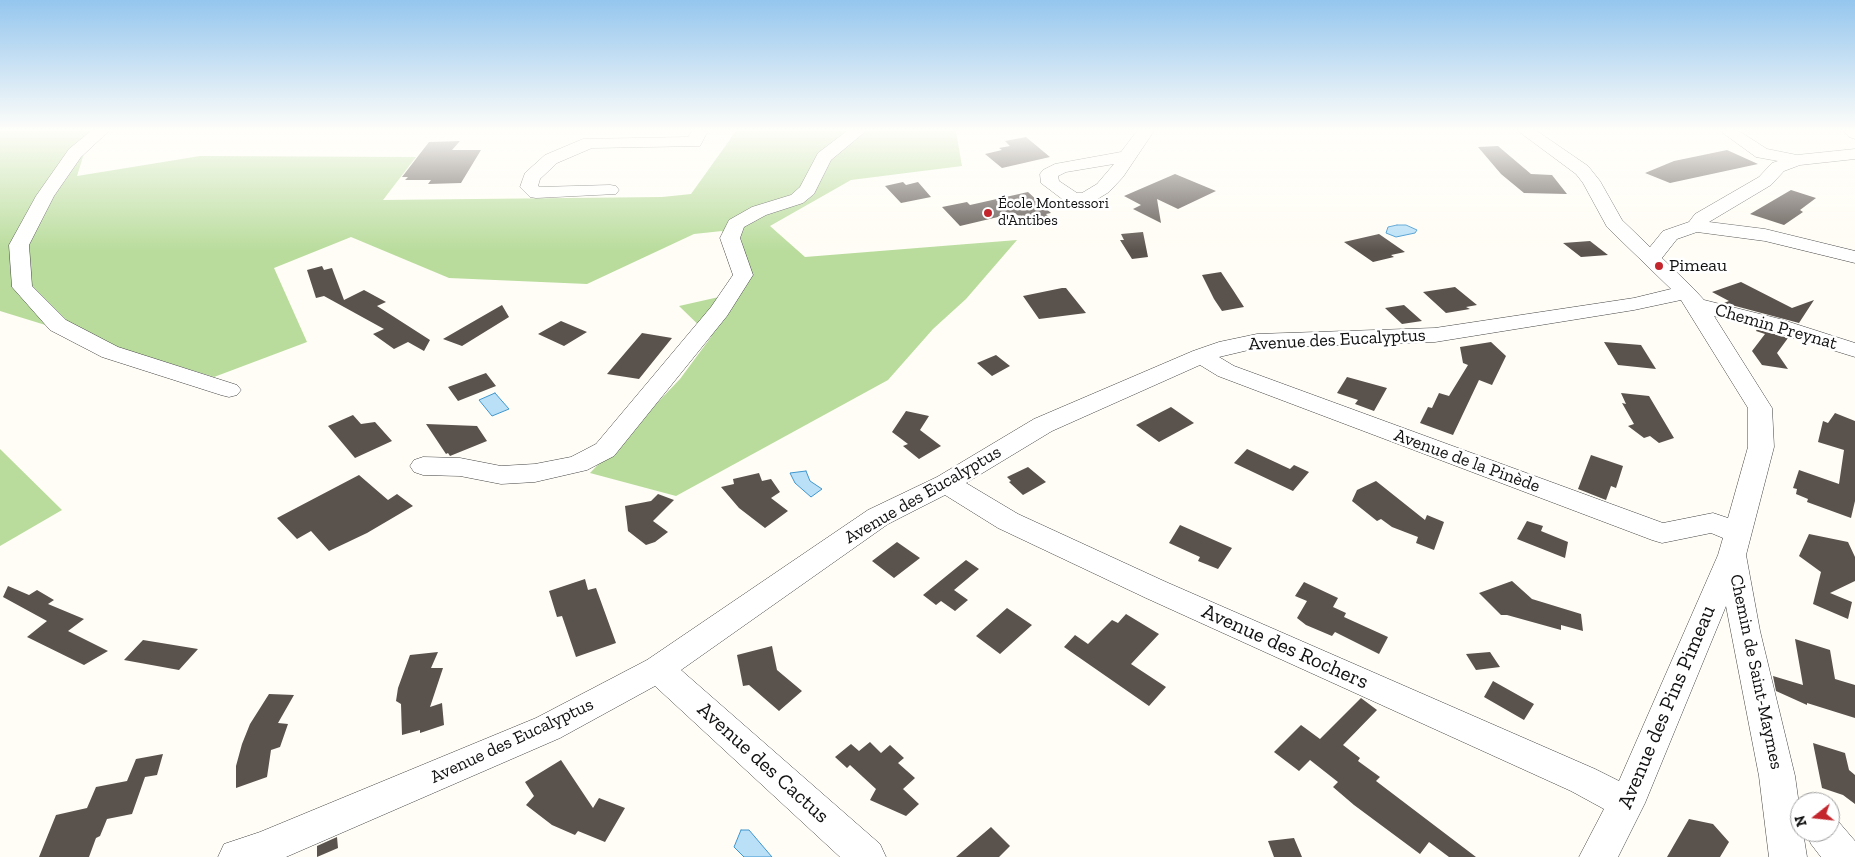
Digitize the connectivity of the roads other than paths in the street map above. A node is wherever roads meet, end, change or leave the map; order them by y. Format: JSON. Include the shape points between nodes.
{"nodes":[{"id":1,"x":62,"y":171,"type":"edge"},
{"id":2,"x":538,"y":171,"type":"edge"},
{"id":3,"x":817,"y":171,"type":"edge"},
{"id":4,"x":1583,"y":171,"type":"edge"},
{"id":5,"x":1774,"y":171,"type":"edge"},
{"id":6,"x":610,"y":190,"type":"dead end"},
{"id":7,"x":1614,"y":223,"type":"junction"},
{"id":8,"x":1696,"y":226,"type":"junction"},
{"id":9,"x":1670,"y":236,"type":"junction"},
{"id":10,"x":1855,"y":257,"type":"edge"},
{"id":11,"x":1651,"y":259,"type":"junction"},
{"id":12,"x":1634,"y":304,"type":"junction"},
{"id":13,"x":1695,"y":304,"type":"junction"},
{"id":14,"x":1855,"y":350,"type":"edge"},
{"id":15,"x":1201,"y":356,"type":"junction"},
{"id":16,"x":229,"y":390,"type":"dead end"},
{"id":17,"x":423,"y":466,"type":"dead end"},
{"id":18,"x":946,"y":483,"type":"junction"},
{"id":19,"x":1736,"y":544,"type":"junction"},
{"id":20,"x":658,"y":669,"type":"junction"},
{"id":21,"x":1777,"y":776,"type":"junction"},
{"id":22,"x":1791,"y":792,"type":"edge"},
{"id":23,"x":1627,"y":803,"type":"junction"},
{"id":24,"x":1832,"y":842,"type":"edge"},
{"id":25,"x":237,"y":857,"type":"edge"},
{"id":26,"x":867,"y":857,"type":"edge"},
{"id":27,"x":1598,"y":857,"type":"edge"},
{"id":28,"x":1788,"y":857,"type":"edge"},
{"id":29,"x":1845,"y":857,"type":"edge"}],
"edges":[{"from":1,"to":16,"type":"street","via":[[19,245],[22,287],[58,325],[110,352]]},
{"from":2,"to":6,"type":"street","via":[[531,177],[529,187],[536,193]]},
{"from":3,"to":17,"type":"street","via":[[808,190],[797,199],[759,210],[736,224],[730,238],[743,275],[719,311],[606,450],[578,464],[535,473],[501,475],[460,467]]},
{"from":4,"to":7,"type":"street","name":"Chemin de Saint-Maymes"},
{"from":5,"to":8,"type":"street","via":[[1765,181],[1702,218]]},
{"from":7,"to":9,"type":"street"},
{"from":7,"to":11,"type":"street","name":"Chemin de Saint-Maymes"},
{"from":8,"to":9,"type":"street"},
{"from":8,"to":10,"type":"street","via":[[1765,236]]},
{"from":9,"to":11,"type":"street"},
{"from":11,"to":13,"type":"street","name":"Chemin de Saint-Maymes"},
{"from":12,"to":13,"type":"street","name":"Avenue des Eucalyptus"},
{"from":12,"to":13,"type":"street","name":"Avenue des Eucalyptus"},
{"from":12,"to":15,"type":"street","name":"Avenue des Eucalyptus","via":[[1435,335],[1258,341]]},
{"from":13,"to":14,"type":"street","name":"Chemin Preynat"},
{"from":13,"to":19,"type":"street","name":"Chemin de Saint-Maymes","via":[[1760,408],[1761,447]]},
{"from":15,"to":18,"type":"street","name":"Avenue des Eucalyptus","via":[[1043,424]]},
{"from":15,"to":19,"type":"street","name":"Avenue de la Pinède","via":[[1226,372],[1662,533],[1713,523]]},
{"from":18,"to":20,"type":"street","name":"Avenue des Eucalyptus","via":[[878,517]]},
{"from":18,"to":23,"type":"street","name":"Avenue des Rochers","via":[[1008,521],[1583,780]]},
{"from":19,"to":21,"type":"street","name":"Chemin de Saint-Maymes","via":[[1745,631]]},
{"from":19,"to":23,"type":"street","name":"Avenue des Pins Pimeau"},
{"from":20,"to":25,"type":"street","name":"Avenue des Eucalyptus","via":[[548,728]]},
{"from":20,"to":26,"type":"street","name":"Avenue des Cactus"},
{"from":21,"to":22,"type":"street"},
{"from":21,"to":28,"type":"street","name":"Chemin de Saint-Maymes"},
{"from":23,"to":27,"type":"street","name":"Avenue des Pins Pimeau"},
{"from":24,"to":29,"type":"street"}]}
